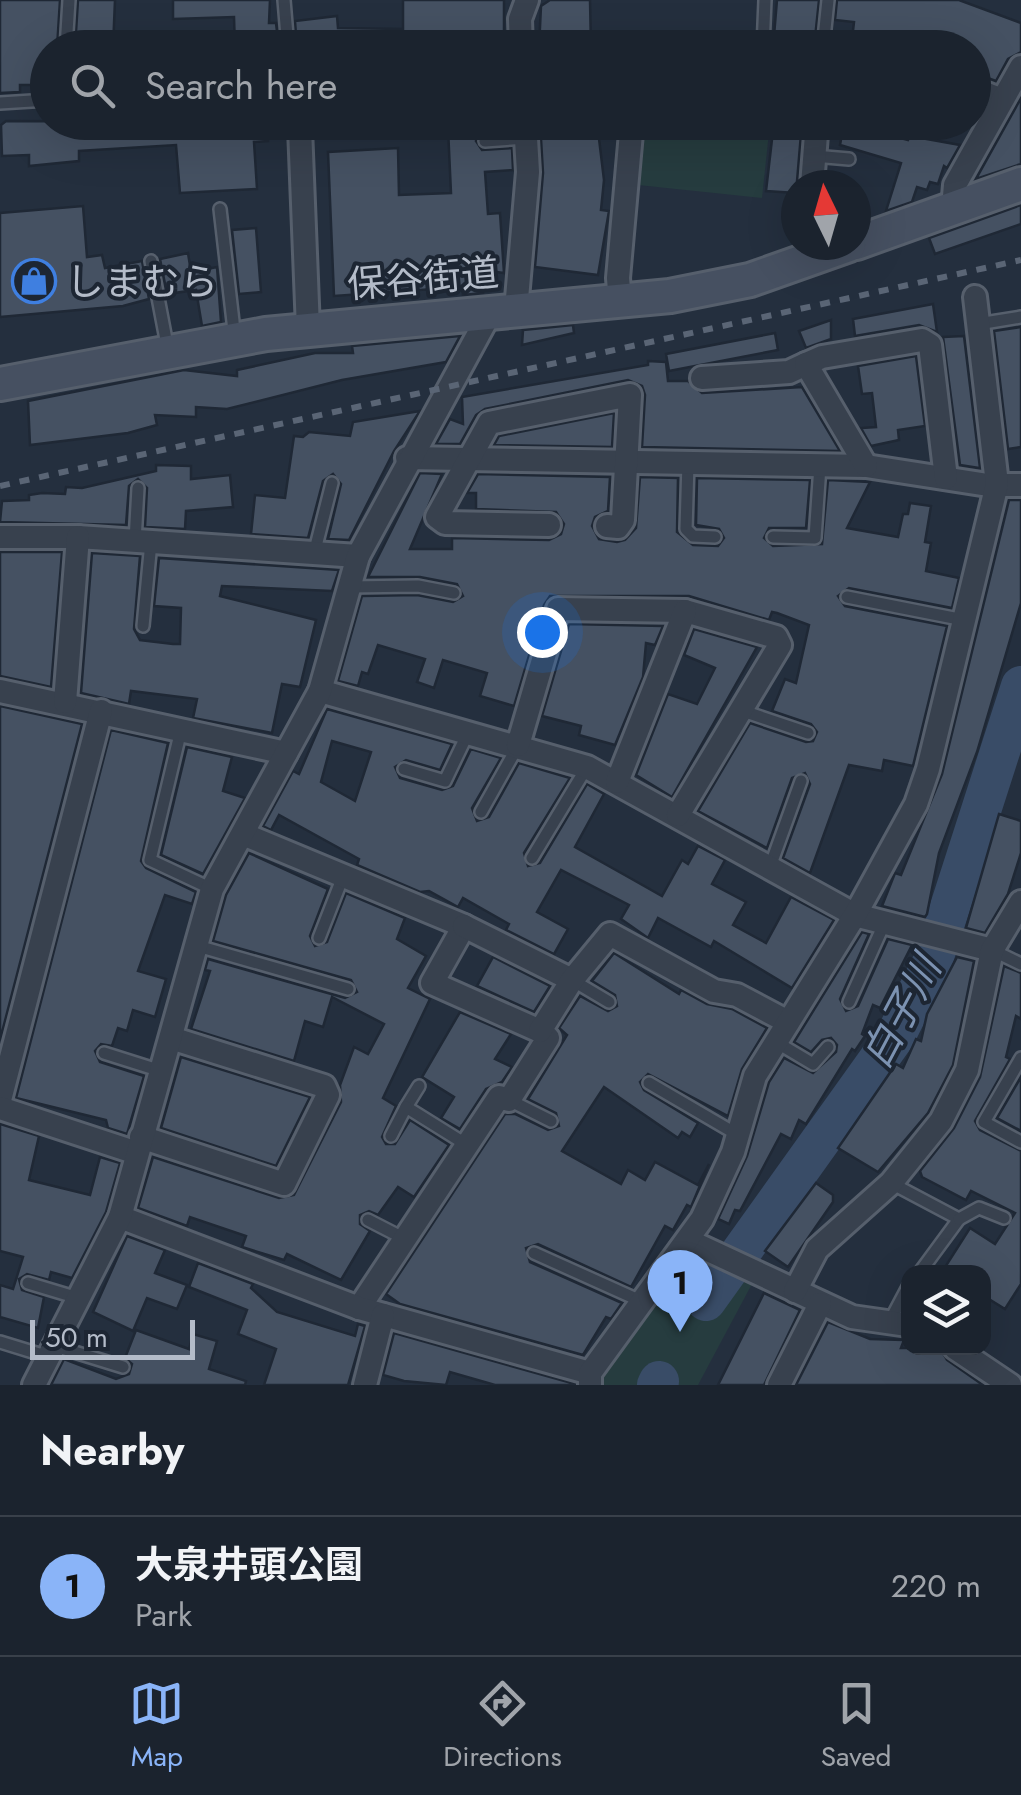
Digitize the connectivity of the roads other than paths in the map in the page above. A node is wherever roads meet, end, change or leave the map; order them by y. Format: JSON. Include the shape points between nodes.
{"nodes":[{"id":1,"x":68,"y":0,"type":"edge"},
{"id":2,"x":284,"y":0,"type":"edge"},
{"id":3,"x":527,"y":0,"type":"edge"},
{"id":4,"x":765,"y":0,"type":"edge"},
{"id":5,"x":828,"y":0,"type":"edge"},
{"id":6,"x":67,"y":30,"type":"edge"},
{"id":7,"x":286,"y":30,"type":"edge"},
{"id":8,"x":521,"y":30,"type":"edge"},
{"id":9,"x":764,"y":30,"type":"edge"},
{"id":10,"x":825,"y":30,"type":"edge"},
{"id":11,"x":1021,"y":66,"type":"edge"},
{"id":12,"x":991,"y":96,"type":"edge"},
{"id":13,"x":1002,"y":100,"type":"junction"},
{"id":14,"x":30,"y":101,"type":"edge"},
{"id":15,"x":0,"y":103,"type":"edge"},
{"id":16,"x":991,"y":120,"type":"edge"},
{"id":17,"x":300,"y":140,"type":"edge"},
{"id":18,"x":489,"y":140,"type":"edge"},
{"id":19,"x":526,"y":140,"type":"edge"},
{"id":20,"x":630,"y":140,"type":"edge"},
{"id":21,"x":815,"y":140,"type":"edge"},
{"id":22,"x":980,"y":140,"type":"edge"},
{"id":23,"x":485,"y":141,"type":"dead end"},
{"id":24,"x":814,"y":156,"type":"junction"},
{"id":25,"x":849,"y":159,"type":"dead end"},
{"id":26,"x":813,"y":170,"type":"edge"},
{"id":27,"x":1021,"y":184,"type":"edge"},
{"id":28,"x":953,"y":208,"type":"junction"},
{"id":29,"x":220,"y":209,"type":"dead end"},
{"id":30,"x":871,"y":238,"type":"edge"},
{"id":31,"x":787,"y":260,"type":"edge"},
{"id":32,"x":152,"y":261,"type":"dead end"},
{"id":33,"x":975,"y":297,"type":"dead end"},
{"id":34,"x":620,"y":302,"type":"junction"},
{"id":35,"x":503,"y":311,"type":"junction"},
{"id":36,"x":1021,"y":317,"type":"edge"},
{"id":37,"x":978,"y":324,"type":"junction"},
{"id":38,"x":308,"y":329,"type":"junction"},
{"id":39,"x":235,"y":338,"type":"junction"},
{"id":40,"x":168,"y":352,"type":"junction"},
{"id":41,"x":806,"y":364,"type":"junction"},
{"id":42,"x":702,"y":378,"type":"dead end"},
{"id":43,"x":0,"y":384,"type":"edge"},
{"id":44,"x":467,"y":457,"type":"junction"},
{"id":45,"x":408,"y":458,"type":"junction"},
{"id":46,"x":628,"y":462,"type":"junction"},
{"id":47,"x":688,"y":463,"type":"junction"},
{"id":48,"x":820,"y":466,"type":"junction"},
{"id":49,"x":866,"y":466,"type":"junction"},
{"id":50,"x":946,"y":478,"type":"junction"},
{"id":51,"x":332,"y":483,"type":"dead end"},
{"id":52,"x":997,"y":484,"type":"junction"},
{"id":53,"x":1021,"y":485,"type":"edge"},
{"id":54,"x":138,"y":488,"type":"dead end"},
{"id":55,"x":550,"y":525,"type":"dead end"},
{"id":56,"x":606,"y":526,"type":"dead end"},
{"id":57,"x":714,"y":536,"type":"dead end"},
{"id":58,"x":0,"y":537,"type":"edge"},
{"id":59,"x":774,"y":537,"type":"dead end"},
{"id":60,"x":78,"y":538,"type":"junction"},
{"id":61,"x":143,"y":542,"type":"junction"},
{"id":62,"x":314,"y":554,"type":"junction"},
{"id":63,"x":358,"y":556,"type":"junction"},
{"id":64,"x":349,"y":587,"type":"junction"},
{"id":65,"x":454,"y":593,"type":"dead end"},
{"id":66,"x":847,"y":597,"type":"dead end"},
{"id":67,"x":685,"y":611,"type":"junction"},
{"id":68,"x":964,"y":620,"type":"junction"},
{"id":69,"x":142,"y":626,"type":"dead end"},
{"id":70,"x":0,"y":691,"type":"edge"},
{"id":71,"x":320,"y":692,"type":"junction"},
{"id":72,"x":65,"y":702,"type":"junction"},
{"id":73,"x":740,"y":710,"type":"junction"},
{"id":74,"x":101,"y":711,"type":"junction"},
{"id":75,"x":180,"y":730,"type":"junction"},
{"id":76,"x":469,"y":731,"type":"junction"},
{"id":77,"x":808,"y":733,"type":"dead end"},
{"id":78,"x":518,"y":746,"type":"junction"},
{"id":79,"x":286,"y":752,"type":"junction"},
{"id":80,"x":587,"y":767,"type":"junction"},
{"id":81,"x":404,"y":769,"type":"dead end"},
{"id":82,"x":801,"y":781,"type":"dead end"},
{"id":83,"x":617,"y":782,"type":"junction"},
{"id":84,"x":481,"y":812,"type":"dead end"},
{"id":85,"x":678,"y":815,"type":"junction"},
{"id":86,"x":243,"y":834,"type":"junction"},
{"id":87,"x":532,"y":858,"type":"dead end"},
{"id":88,"x":770,"y":867,"type":"junction"},
{"id":89,"x":344,"y":874,"type":"junction"},
{"id":90,"x":212,"y":888,"type":"junction"},
{"id":91,"x":1018,"y":913,"type":"edge"},
{"id":92,"x":855,"y":915,"type":"junction"},
{"id":93,"x":885,"y":922,"type":"junction"},
{"id":94,"x":464,"y":926,"type":"junction"},
{"id":95,"x":319,"y":938,"type":"dead end"},
{"id":96,"x":194,"y":945,"type":"junction"},
{"id":97,"x":992,"y":950,"type":"junction"},
{"id":98,"x":1021,"y":964,"type":"edge"},
{"id":99,"x":572,"y":980,"type":"junction"},
{"id":100,"x":348,"y":989,"type":"dead end"},
{"id":101,"x":609,"y":1002,"type":"dead end"},
{"id":102,"x":849,"y":1002,"type":"dead end"},
{"id":103,"x":540,"y":1030,"type":"junction"},
{"id":104,"x":782,"y":1032,"type":"junction"},
{"id":105,"x":171,"y":1038,"type":"junction"},
{"id":106,"x":828,"y":1047,"type":"dead end"},
{"id":107,"x":104,"y":1053,"type":"dead end"},
{"id":108,"x":1021,"y":1058,"type":"edge"},
{"id":109,"x":162,"y":1071,"type":"junction"},
{"id":110,"x":649,"y":1083,"type":"dead end"},
{"id":111,"x":419,"y":1086,"type":"dead end"},
{"id":112,"x":0,"y":1100,"type":"edge"},
{"id":113,"x":509,"y":1100,"type":"junction"},
{"id":114,"x":406,"y":1107,"type":"junction"},
{"id":115,"x":0,"y":1108,"type":"edge"},
{"id":116,"x":551,"y":1121,"type":"dead end"},
{"id":117,"x":738,"y":1134,"type":"junction"},
{"id":118,"x":391,"y":1136,"type":"dead end"},
{"id":119,"x":1021,"y":1142,"type":"edge"},
{"id":120,"x":139,"y":1145,"type":"junction"},
{"id":121,"x":466,"y":1145,"type":"junction"},
{"id":122,"x":891,"y":1183,"type":"junction"},
{"id":123,"x":120,"y":1217,"type":"junction"},
{"id":124,"x":1004,"y":1218,"type":"dead end"},
{"id":125,"x":368,"y":1220,"type":"dead end"},
{"id":126,"x":959,"y":1220,"type":"junction"},
{"id":127,"x":405,"y":1239,"type":"junction"},
{"id":128,"x":690,"y":1241,"type":"junction"},
{"id":129,"x":534,"y":1253,"type":"dead end"},
{"id":130,"x":925,"y":1265,"type":"edge"},
{"id":131,"x":28,"y":1283,"type":"dead end"},
{"id":132,"x":795,"y":1291,"type":"junction"},
{"id":133,"x":78,"y":1298,"type":"junction"},
{"id":134,"x":643,"y":1302,"type":"junction"},
{"id":135,"x":820,"y":1304,"type":"junction"},
{"id":136,"x":359,"y":1308,"type":"junction"},
{"id":137,"x":383,"y":1315,"type":"junction"},
{"id":138,"x":899,"y":1324,"type":"edge"},
{"id":139,"x":0,"y":1342,"type":"edge"},
{"id":140,"x":52,"y":1351,"type":"junction"},
{"id":141,"x":966,"y":1355,"type":"edge"},
{"id":142,"x":123,"y":1367,"type":"dead end"},
{"id":143,"x":590,"y":1379,"type":"edge"},
{"id":144,"x":34,"y":1385,"type":"edge"},
{"id":145,"x":365,"y":1385,"type":"edge"},
{"id":146,"x":779,"y":1385,"type":"edge"},
{"id":147,"x":1010,"y":1385,"type":"edge"}],
"edges":[{"from":1,"to":6,"type":"lane"},
{"from":2,"to":7,"type":"lane"},
{"from":3,"to":8,"type":"street"},
{"from":4,"to":9,"type":"lane"},
{"from":5,"to":10,"type":"lane"},
{"from":11,"to":13,"type":"street"},
{"from":12,"to":13,"type":"street"},
{"from":13,"to":16,"type":"street"},
{"from":14,"to":15,"type":"lane"},
{"from":17,"to":38,"type":"street"},
{"from":18,"to":23,"type":"lane"},
{"from":19,"to":35,"type":"street","via":[[528,172]]},
{"from":20,"to":34,"type":"street"},
{"from":21,"to":24,"type":"street"},
{"from":22,"to":28,"type":"street","via":[[955,185]]},
{"from":24,"to":25,"type":"lane"},
{"from":24,"to":26,"type":"street"},
{"from":27,"to":28,"type":"main road","name":"保谷街道"},
{"from":28,"to":30,"type":"main road","name":"保谷街道"},
{"from":29,"to":39,"type":"lane"},
{"from":31,"to":34,"type":"main road","name":"保谷街道","via":[[710,289]]},
{"from":32,"to":40,"type":"lane"},
{"from":33,"to":37,"type":"street"},
{"from":34,"to":35,"type":"main road","name":"保谷街道"},
{"from":35,"to":38,"type":"main road","name":"保谷街道"},
{"from":35,"to":45,"type":"street"},
{"from":36,"to":37,"type":"lane"},
{"from":37,"to":52,"type":"street"},
{"from":38,"to":39,"type":"main road","name":"保谷街道"},
{"from":39,"to":40,"type":"main road","name":"保谷街道"},
{"from":40,"to":43,"type":"main road","name":"保谷街道"},
{"from":41,"to":42,"type":"street","via":[[789,372]]},
{"from":41,"to":49,"type":"street"},
{"from":41,"to":50,"type":"street","via":[[927,341]]},
{"from":44,"to":45,"type":"street"},
{"from":44,"to":46,"type":"street"},
{"from":44,"to":46,"type":"street","via":[[489,423],[625,394],[632,399]]},
{"from":44,"to":55,"type":"street","via":[[438,521]]},
{"from":45,"to":63,"type":"street"},
{"from":46,"to":47,"type":"street"},
{"from":46,"to":56,"type":"street","via":[[624,520]]},
{"from":47,"to":48,"type":"street"},
{"from":47,"to":57,"type":"lane","via":[[686,530]]},
{"from":48,"to":49,"type":"street"},
{"from":48,"to":59,"type":"lane","via":[[816,538]]},
{"from":49,"to":50,"type":"street"},
{"from":50,"to":52,"type":"street"},
{"from":51,"to":62,"type":"lane"},
{"from":52,"to":53,"type":"street"},
{"from":52,"to":68,"type":"street"},
{"from":54,"to":61,"type":"lane"},
{"from":58,"to":60,"type":"street"},
{"from":60,"to":61,"type":"street"},
{"from":60,"to":72,"type":"street"},
{"from":61,"to":62,"type":"street"},
{"from":61,"to":69,"type":"lane"},
{"from":62,"to":63,"type":"street"},
{"from":63,"to":64,"type":"street"},
{"from":64,"to":65,"type":"lane"},
{"from":64,"to":71,"type":"street"},
{"from":66,"to":68,"type":"lane"},
{"from":67,"to":73,"type":"street","via":[[780,640]]},
{"from":67,"to":78,"type":"street","via":[[558,609]]},
{"from":67,"to":83,"type":"street"},
{"from":68,"to":92,"type":"street","via":[[916,804]]},
{"from":70,"to":72,"type":"street"},
{"from":71,"to":76,"type":"street"},
{"from":71,"to":79,"type":"street"},
{"from":72,"to":74,"type":"street"},
{"from":73,"to":77,"type":"lane"},
{"from":73,"to":85,"type":"street"},
{"from":74,"to":75,"type":"street"},
{"from":74,"to":112,"type":"street"},
{"from":75,"to":79,"type":"street"},
{"from":75,"to":90,"type":"lane","via":[[150,860]]},
{"from":76,"to":78,"type":"street"},
{"from":76,"to":81,"type":"lane","via":[[445,781]]},
{"from":78,"to":80,"type":"street"},
{"from":78,"to":84,"type":"lane"},
{"from":79,"to":86,"type":"street"},
{"from":80,"to":83,"type":"street"},
{"from":80,"to":87,"type":"lane"},
{"from":82,"to":88,"type":"lane"},
{"from":83,"to":85,"type":"street"},
{"from":85,"to":88,"type":"street"},
{"from":86,"to":89,"type":"street"},
{"from":86,"to":90,"type":"street"},
{"from":88,"to":92,"type":"street"},
{"from":89,"to":94,"type":"street"},
{"from":89,"to":95,"type":"lane"},
{"from":90,"to":96,"type":"street"},
{"from":91,"to":97,"type":"street"},
{"from":92,"to":93,"type":"street"},
{"from":92,"to":104,"type":"street"},
{"from":93,"to":97,"type":"street"},
{"from":93,"to":102,"type":"lane"},
{"from":94,"to":99,"type":"street"},
{"from":94,"to":103,"type":"street","via":[[432,982]]},
{"from":96,"to":100,"type":"lane"},
{"from":96,"to":105,"type":"street"},
{"from":97,"to":98,"type":"lane"},
{"from":97,"to":122,"type":"street","via":[[967,1070],[942,1121]]},
{"from":99,"to":101,"type":"lane"},
{"from":99,"to":103,"type":"street"},
{"from":99,"to":104,"type":"street","via":[[614,934],[714,991],[737,995]]},
{"from":103,"to":113,"type":"street","via":[[547,1045]]},
{"from":104,"to":106,"type":"lane","via":[[812,1064]]},
{"from":104,"to":117,"type":"street","via":[[755,1076]]},
{"from":105,"to":109,"type":"street"},
{"from":105,"to":120,"type":"street","via":[[324,1086],[328,1095],[284,1184]]},
{"from":107,"to":109,"type":"lane"},
{"from":108,"to":119,"type":"lane","via":[[984,1122]]},
{"from":109,"to":120,"type":"street"},
{"from":110,"to":117,"type":"lane"},
{"from":111,"to":114,"type":"lane"},
{"from":113,"to":116,"type":"lane"},
{"from":113,"to":121,"type":"street","via":[[499,1097]]},
{"from":114,"to":118,"type":"lane"},
{"from":114,"to":121,"type":"lane"},
{"from":115,"to":120,"type":"street"},
{"from":117,"to":128,"type":"street"},
{"from":120,"to":123,"type":"street"},
{"from":121,"to":127,"type":"street"},
{"from":122,"to":126,"type":"lane"},
{"from":122,"to":132,"type":"street","via":[[825,1241]]},
{"from":123,"to":133,"type":"street"},
{"from":123,"to":136,"type":"street"},
{"from":124,"to":126,"type":"lane","via":[[980,1208]]},
{"from":125,"to":127,"type":"lane"},
{"from":126,"to":130,"type":"lane"},
{"from":127,"to":136,"type":"street"},
{"from":128,"to":132,"type":"street"},
{"from":128,"to":134,"type":"street"},
{"from":129,"to":134,"type":"lane"},
{"from":131,"to":133,"type":"lane"},
{"from":132,"to":135,"type":"street"},
{"from":133,"to":140,"type":"street"},
{"from":134,"to":143,"type":"street"},
{"from":135,"to":138,"type":"street"},
{"from":135,"to":146,"type":"street"},
{"from":136,"to":137,"type":"street"},
{"from":137,"to":143,"type":"street"},
{"from":137,"to":145,"type":"street"},
{"from":139,"to":140,"type":"lane"},
{"from":140,"to":142,"type":"lane"},
{"from":140,"to":144,"type":"street"},
{"from":141,"to":147,"type":"street"}]}
